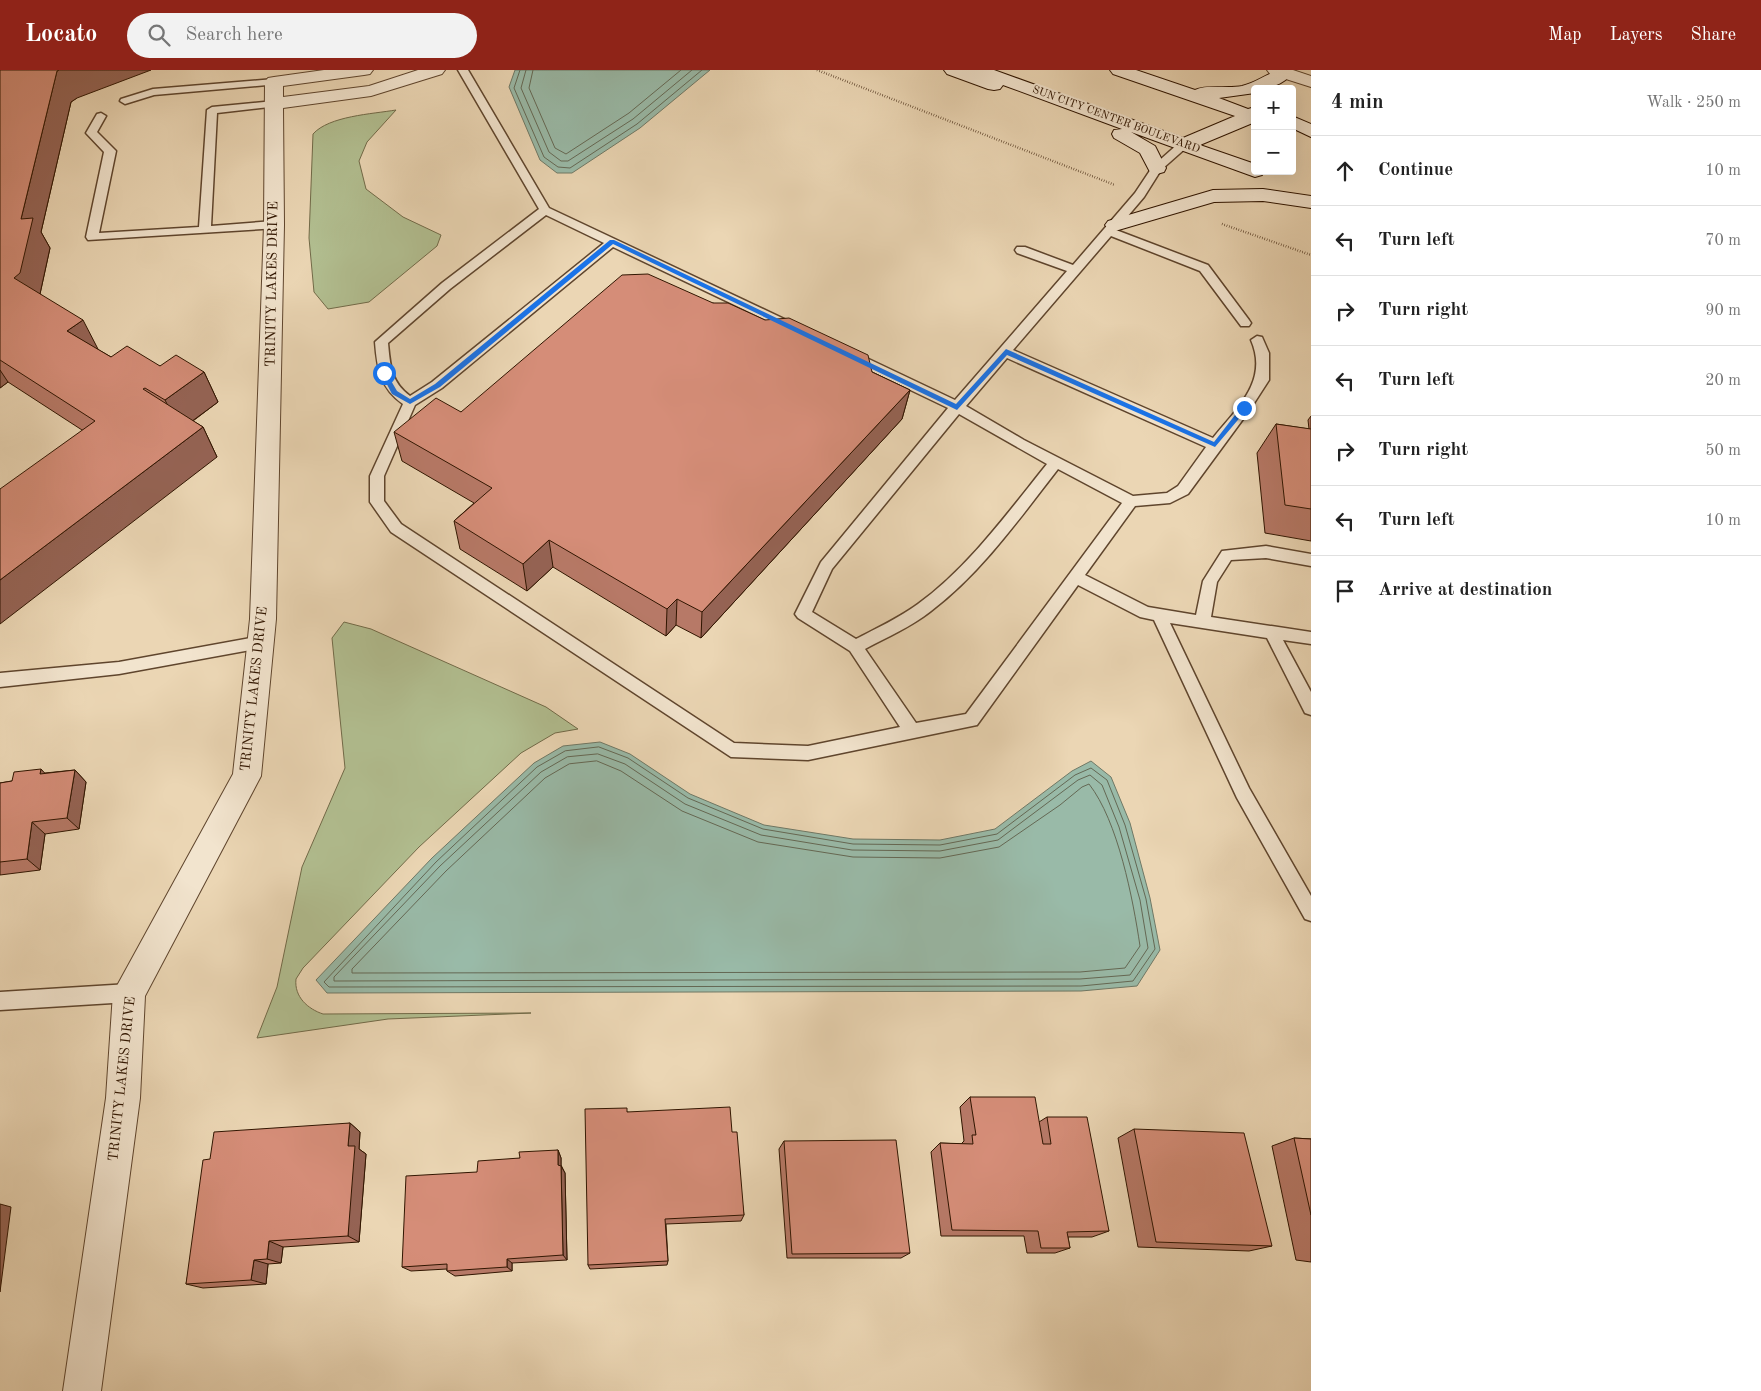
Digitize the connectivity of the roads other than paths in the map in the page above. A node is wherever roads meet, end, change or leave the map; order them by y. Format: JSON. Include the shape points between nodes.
{"nodes":[{"id":1,"x":364,"y":70,"type":"edge"},
{"id":2,"x":436,"y":70,"type":"edge"},
{"id":3,"x":463,"y":70,"type":"edge"},
{"id":4,"x":953,"y":70,"type":"edge"},
{"id":5,"x":978,"y":70,"type":"edge"},
{"id":6,"x":1119,"y":70,"type":"edge"},
{"id":7,"x":1280,"y":75,"type":"edge"},
{"id":8,"x":1311,"y":82,"type":"edge"},
{"id":9,"x":274,"y":93,"type":"junction"},
{"id":10,"x":1185,"y":93,"type":"junction"},
{"id":11,"x":125,"y":101,"type":"dead end"},
{"id":12,"x":212,"y":110,"type":"joint"},
{"id":13,"x":1251,"y":114,"type":"edge"},
{"id":14,"x":101,"y":116,"type":"dead end"},
{"id":15,"x":1251,"y":116,"type":"edge"},
{"id":16,"x":1296,"y":123,"type":"edge"},
{"id":17,"x":1296,"y":131,"type":"edge"},
{"id":18,"x":1311,"y":132,"type":"edge"},
{"id":19,"x":1311,"y":137,"type":"edge"},
{"id":20,"x":1183,"y":145,"type":"junction"},
{"id":21,"x":1157,"y":168,"type":"junction"},
{"id":22,"x":1251,"y":170,"type":"edge"},
{"id":23,"x":1266,"y":175,"type":"edge"},
{"id":24,"x":1311,"y":192,"type":"edge"},
{"id":25,"x":1311,"y":202,"type":"edge"},
{"id":26,"x":545,"y":210,"type":"junction"},
{"id":27,"x":274,"y":225,"type":"junction"},
{"id":28,"x":1112,"y":228,"type":"junction"},
{"id":29,"x":205,"y":230,"type":"junction"},
{"id":30,"x":612,"y":242,"type":"junction"},
{"id":31,"x":1021,"y":250,"type":"dead end"},
{"id":32,"x":1075,"y":270,"type":"junction"},
{"id":33,"x":1245,"y":323,"type":"dead end"},
{"id":34,"x":806,"y":334,"type":"edge"},
{"id":35,"x":1258,"y":340,"type":"dead end"},
{"id":36,"x":837,"y":350,"type":"edge"},
{"id":37,"x":1006,"y":352,"type":"junction"},
{"id":38,"x":410,"y":402,"type":"junction"},
{"id":39,"x":957,"y":408,"type":"junction"},
{"id":40,"x":1215,"y":445,"type":"junction"},
{"id":41,"x":1056,"y":462,"type":"junction"},
{"id":42,"x":1131,"y":501,"type":"junction"},
{"id":43,"x":1311,"y":560,"type":"edge"},
{"id":44,"x":1075,"y":577,"type":"junction"},
{"id":45,"x":1159,"y":615,"type":"junction"},
{"id":46,"x":1202,"y":622,"type":"junction"},
{"id":47,"x":1272,"y":633,"type":"junction"},
{"id":48,"x":1311,"y":638,"type":"edge"},
{"id":49,"x":261,"y":642,"type":"junction"},
{"id":50,"x":855,"y":647,"type":"junction"},
{"id":51,"x":0,"y":680,"type":"edge"},
{"id":52,"x":1311,"y":708,"type":"edge"},
{"id":53,"x":912,"y":731,"type":"junction"},
{"id":54,"x":1311,"y":913,"type":"edge"},
{"id":55,"x":129,"y":993,"type":"junction"},
{"id":56,"x":0,"y":1002,"type":"edge"},
{"id":57,"x":82,"y":1391,"type":"edge"}],
"edges":[{"from":1,"to":9,"type":"street"},
{"from":2,"to":9,"type":"street","via":[[370,91]]},
{"from":3,"to":26,"type":"lane"},
{"from":4,"to":21,"type":"street","via":[[1118,132],[1148,150]]},
{"from":5,"to":20,"type":"street","name":"SUN CITY CENTER BOULEVARD"},
{"from":6,"to":10,"type":"street"},
{"from":7,"to":8,"type":"street"},
{"from":7,"to":10,"type":"street","via":[[1262,86],[1242,92]]},
{"from":9,"to":11,"type":"lane","via":[[153,92]]},
{"from":9,"to":12,"type":"lane"},
{"from":9,"to":27,"type":"street","name":"TRINITY LAKES DRIVE"},
{"from":10,"to":13,"type":"street"},
{"from":12,"to":29,"type":"lane"},
{"from":14,"to":29,"type":"lane","via":[[91,133],[110,151],[92,237]]},
{"from":15,"to":20,"type":"street"},
{"from":16,"to":18,"type":"street"},
{"from":17,"to":19,"type":"street"},
{"from":20,"to":21,"type":"lane"},
{"from":20,"to":22,"type":"street","name":"SUN CITY CENTER BOULEVARD"},
{"from":21,"to":28,"type":"lane","via":[[1140,195]]},
{"from":23,"to":24,"type":"street","name":"SUN CITY CENTER BOULEVARD"},
{"from":25,"to":28,"type":"street","via":[[1263,195],[1214,196]]},
{"from":26,"to":30,"type":"lane"},
{"from":26,"to":38,"type":"lane","via":[[446,286],[381,342],[384,373],[395,392]]},
{"from":27,"to":29,"type":"lane"},
{"from":27,"to":49,"type":"street","name":"TRINITY LAKES DRIVE"},
{"from":28,"to":32,"type":"lane"},
{"from":28,"to":33,"type":"lane","via":[[1204,268]]},
{"from":30,"to":34,"type":"lane"},
{"from":30,"to":38,"type":"lane","via":[[437,386]]},
{"from":31,"to":32,"type":"lane"},
{"from":32,"to":37,"type":"lane"},
{"from":35,"to":40,"type":"lane","via":[[1262,352],[1262,380]]},
{"from":36,"to":39,"type":"lane"},
{"from":37,"to":39,"type":"lane"},
{"from":37,"to":40,"type":"lane"},
{"from":38,"to":53,"type":"lane","via":[[377,476],[377,502],[396,528],[731,750],[808,753]]},
{"from":39,"to":41,"type":"lane"},
{"from":39,"to":50,"type":"lane","via":[[826,566],[803,614]]},
{"from":40,"to":42,"type":"lane","via":[[1183,490],[1170,498]]},
{"from":41,"to":42,"type":"lane"},
{"from":41,"to":50,"type":"lane","via":[[995,539],[933,601]]},
{"from":42,"to":44,"type":"lane"},
{"from":43,"to":46,"type":"lane","via":[[1266,552],[1227,556],[1210,581]]},
{"from":44,"to":45,"type":"lane","via":[[1145,613]]},
{"from":44,"to":53,"type":"lane","via":[[970,720]]},
{"from":45,"to":46,"type":"lane"},
{"from":45,"to":54,"type":"lane","via":[[1243,793]]},
{"from":46,"to":47,"type":"lane"},
{"from":47,"to":48,"type":"lane"},
{"from":47,"to":52,"type":"lane"},
{"from":49,"to":51,"type":"lane","via":[[119,668]]},
{"from":49,"to":55,"type":"street","name":"TRINITY LAKES DRIVE","via":[[247,776]]},
{"from":50,"to":53,"type":"lane"},
{"from":55,"to":56,"type":"lane"},
{"from":55,"to":57,"type":"street","name":"TRINITY LAKES DRIVE","via":[[123,1098]]}]}
